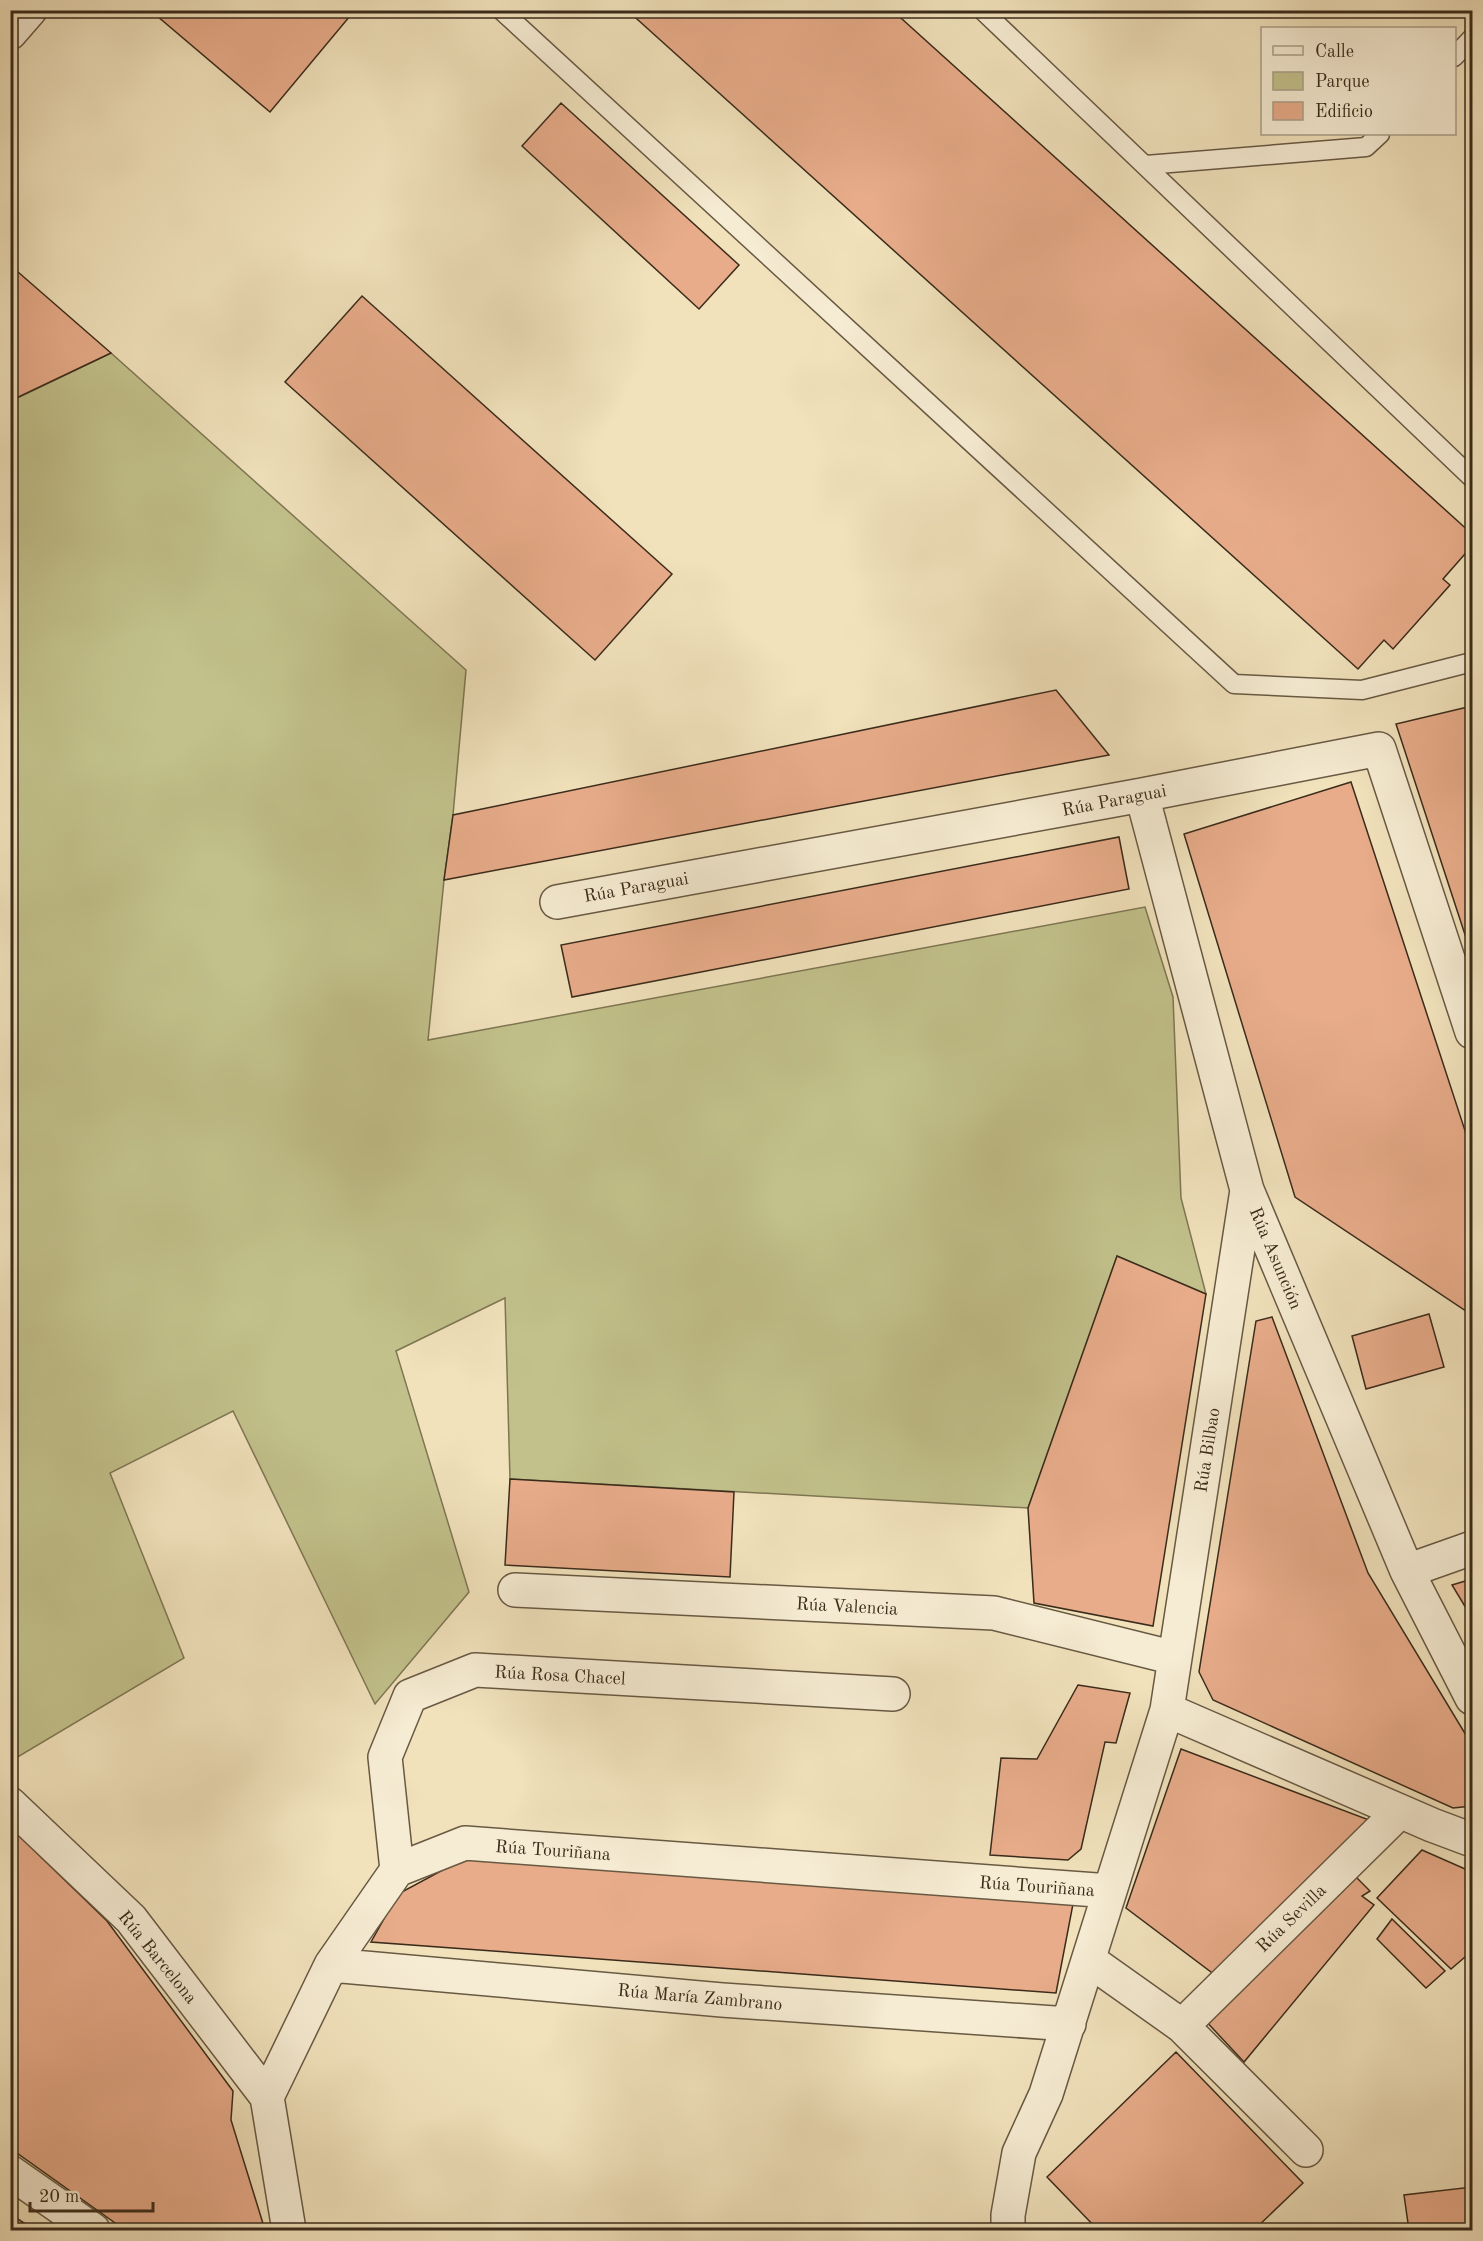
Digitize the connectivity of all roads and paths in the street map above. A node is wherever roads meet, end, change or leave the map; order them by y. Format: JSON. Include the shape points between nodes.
{"nodes":[{"id":1,"x":30,"y":10,"type":"edge"},
{"id":2,"x":501,"y":10,"type":"edge"},
{"id":3,"x":982,"y":10,"type":"edge"},
{"id":4,"x":10,"y":33,"type":"edge"},
{"id":5,"x":1473,"y":38,"type":"edge"},
{"id":6,"x":1456,"y":56,"type":"edge"},
{"id":7,"x":1379,"y":135,"type":"edge"},
{"id":8,"x":1146,"y":165,"type":"junction"},
{"id":9,"x":1473,"y":478,"type":"edge"},
{"id":10,"x":1473,"y":662,"type":"edge"},
{"id":11,"x":1143,"y":795,"type":"junction"},
{"id":12,"x":557,"y":902,"type":"dead end"},
{"id":13,"x":1471,"y":1019,"type":"edge"},
{"id":14,"x":1247,"y":1190,"type":"junction"},
{"id":15,"x":1473,"y":1548,"type":"edge"},
{"id":16,"x":1407,"y":1571,"type":"junction"},
{"id":17,"x":515,"y":1590,"type":"dead end"},
{"id":18,"x":1175,"y":1658,"type":"junction"},
{"id":19,"x":893,"y":1694,"type":"dead end"},
{"id":20,"x":1473,"y":1698,"type":"edge"},
{"id":21,"x":1167,"y":1710,"type":"junction"},
{"id":22,"x":10,"y":1804,"type":"edge"},
{"id":23,"x":1400,"y":1811,"type":"junction"},
{"id":24,"x":1473,"y":1840,"type":"edge"},
{"id":25,"x":397,"y":1870,"type":"junction"},
{"id":26,"x":1110,"y":1891,"type":"junction"},
{"id":27,"x":1089,"y":1960,"type":"junction"},
{"id":28,"x":331,"y":1965,"type":"junction"},
{"id":29,"x":1069,"y":2024,"type":"junction"},
{"id":30,"x":1182,"y":2026,"type":"junction"},
{"id":31,"x":267,"y":2097,"type":"junction"},
{"id":32,"x":1306,"y":2150,"type":"dead end"},
{"id":33,"x":10,"y":2172,"type":"edge"},
{"id":34,"x":93,"y":2230,"type":"edge"},
{"id":35,"x":289,"y":2230,"type":"edge"},
{"id":36,"x":1008,"y":2230,"type":"edge"}],
"edges":[{"from":1,"to":4,"type":"street"},
{"from":2,"to":10,"type":"lane","via":[[1233,684],[1362,690]]},
{"from":3,"to":8,"type":"lane"},
{"from":5,"to":6,"type":"lane"},
{"from":7,"to":8,"type":"lane","via":[[1366,147]]},
{"from":8,"to":9,"type":"lane"},
{"from":11,"to":12,"type":"street","name":"Rúa Paraguai"},
{"from":11,"to":13,"type":"street","name":"Rúa Paraguai","via":[[1379,749]]},
{"from":11,"to":14,"type":"street","name":"Rúa Asunción"},
{"from":14,"to":16,"type":"street","name":"Rúa Asunción"},
{"from":14,"to":18,"type":"street","name":"Rúa Bilbao"},
{"from":15,"to":16,"type":"street"},
{"from":16,"to":20,"type":"street","name":"Rúa Asunción"},
{"from":17,"to":18,"type":"street","name":"Rúa Valencia","via":[[994,1613]]},
{"from":18,"to":21,"type":"street","name":"Rúa Bilbao"},
{"from":19,"to":25,"type":"street","name":"Rúa Rosa Chacel","via":[[475,1670],[410,1696],[385,1757]]},
{"from":21,"to":23,"type":"street"},
{"from":21,"to":26,"type":"street","name":"Rúa Touriñana"},
{"from":22,"to":31,"type":"street","name":"Rúa Barcelona","via":[[130,1919]]},
{"from":23,"to":24,"type":"street"},
{"from":23,"to":30,"type":"street","name":"Rúa Sevilla"},
{"from":25,"to":26,"type":"street","name":"Rúa Touriñana","via":[[465,1844]]},
{"from":25,"to":28,"type":"street"},
{"from":26,"to":27,"type":"street","name":"Rúa Touriñana"},
{"from":27,"to":29,"type":"street","name":"Rúa Touriñana"},
{"from":27,"to":30,"type":"street"},
{"from":28,"to":29,"type":"street","name":"Rúa María Zambrano","via":[[722,2000]]},
{"from":28,"to":31,"type":"street"},
{"from":29,"to":36,"type":"street","name":"Rúa Touriñana","via":[[1046,2094],[1019,2153]]},
{"from":30,"to":32,"type":"street"},
{"from":31,"to":35,"type":"street"},
{"from":33,"to":34,"type":"street"}]}
